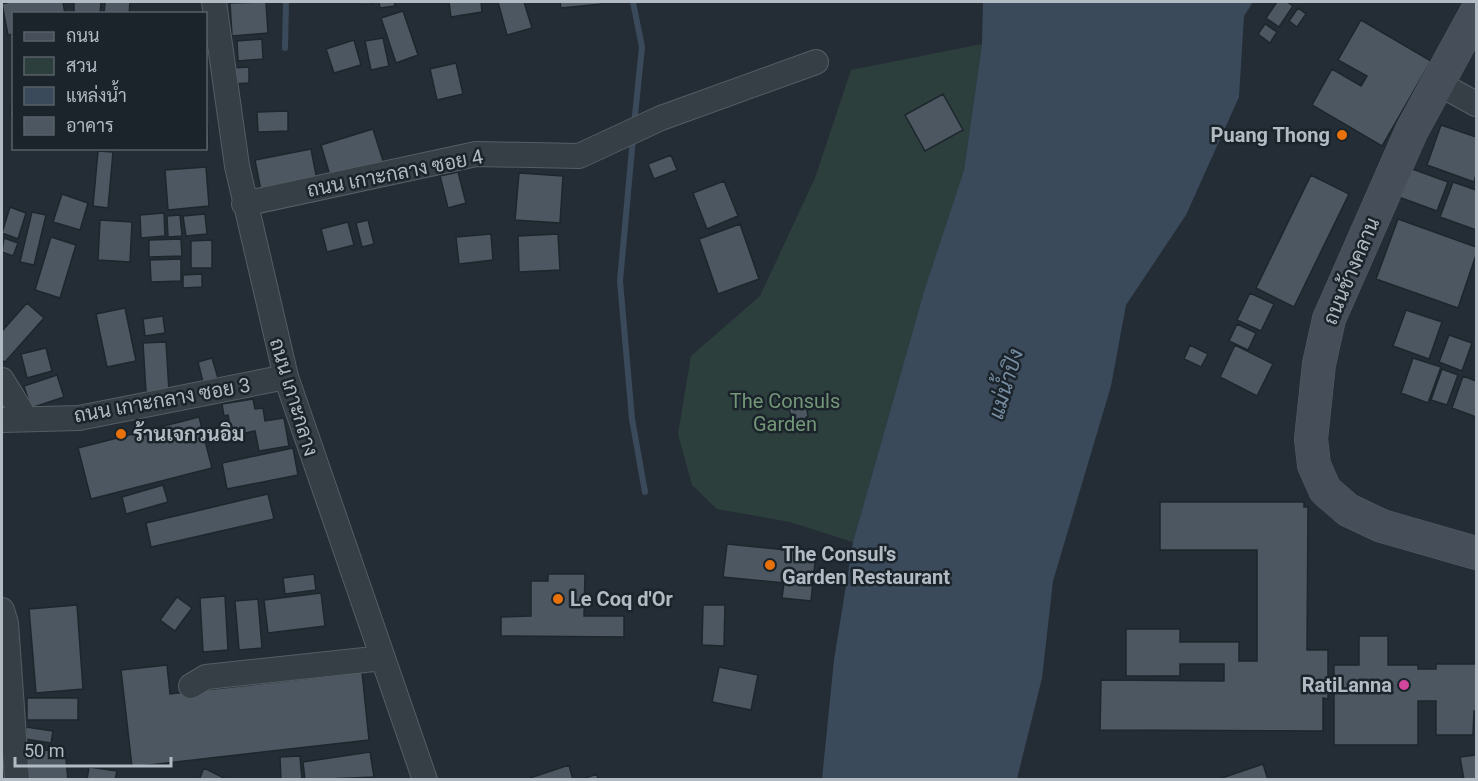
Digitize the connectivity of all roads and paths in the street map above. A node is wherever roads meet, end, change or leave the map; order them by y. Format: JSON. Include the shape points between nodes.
{"nodes":[{"id":1,"x":214,"y":2,"type":"edge"},
{"id":2,"x":1476,"y":13,"type":"edge"},
{"id":3,"x":816,"y":62,"type":"dead end"},
{"id":4,"x":1438,"y":83,"type":"junction"},
{"id":5,"x":1476,"y":104,"type":"edge"},
{"id":6,"x":244,"y":204,"type":"junction"},
{"id":7,"x":286,"y":377,"type":"junction"},
{"id":8,"x":2,"y":380,"type":"edge"},
{"id":9,"x":26,"y":419,"type":"junction"},
{"id":10,"x":2,"y":420,"type":"edge"},
{"id":11,"x":1476,"y":553,"type":"edge"},
{"id":12,"x":2,"y":610,"type":"edge"},
{"id":13,"x":383,"y":658,"type":"junction"},
{"id":14,"x":191,"y":686,"type":"dead end"},
{"id":15,"x":17,"y":780,"type":"edge"},
{"id":16,"x":425,"y":780,"type":"edge"}],
"edges":[{"from":1,"to":6,"type":"street","name":"ถนน เกาะกลาง","via":[[222,77]]},
{"from":2,"to":4,"type":"street","name":"ถนนช้างคลาน"},
{"from":3,"to":6,"type":"street","name":"ถนน เกาะกลาง ซอย 4","via":[[633,129],[579,156],[476,154]]},
{"from":4,"to":5,"type":"street"},
{"from":4,"to":11,"type":"street","name":"ถนนช้างคลาน","via":[[1412,130],[1329,319],[1319,364],[1311,439],[1314,465],[1325,490],[1348,510],[1382,526]]},
{"from":6,"to":7,"type":"street","name":"ถนน เกาะกลาง"},
{"from":7,"to":9,"type":"street","name":"ถนน เกาะกลาง ซอย 3","via":[[79,418]]},
{"from":7,"to":13,"type":"street","name":"ถนน เกาะกลาง"},
{"from":8,"to":9,"type":"street"},
{"from":9,"to":10,"type":"street","name":"ถนน เกาะกลาง ซอย 3"},
{"from":12,"to":15,"type":"street"},
{"from":13,"to":14,"type":"street","via":[[206,677]]},
{"from":13,"to":16,"type":"street","name":"ถนน เกาะกลาง"}]}
